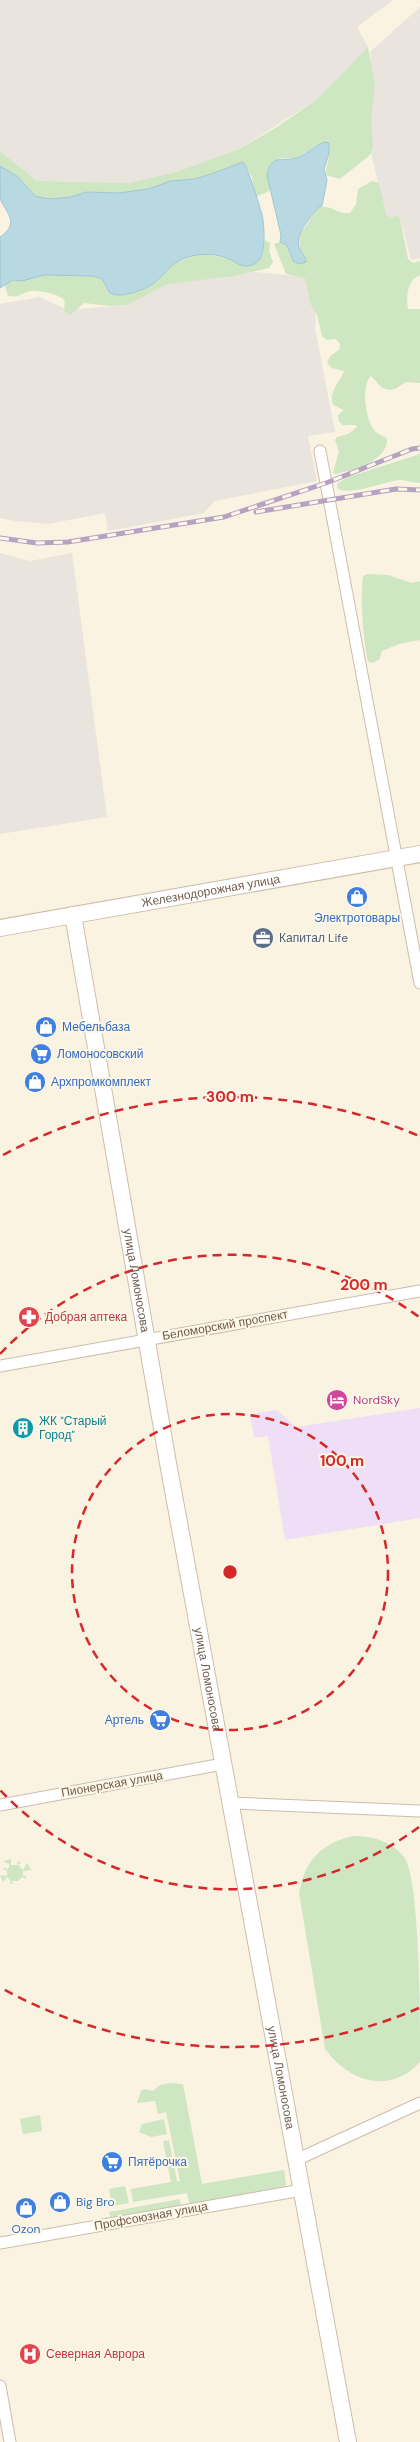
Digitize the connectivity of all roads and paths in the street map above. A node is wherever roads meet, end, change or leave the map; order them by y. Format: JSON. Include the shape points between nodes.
{"nodes":[{"id":1,"x":320,"y":451,"type":"dead end"},
{"id":2,"x":420,"y":854,"type":"edge"},
{"id":3,"x":396,"y":858,"type":"junction"},
{"id":4,"x":73,"y":915,"type":"junction"},
{"id":5,"x":0,"y":928,"type":"edge"},
{"id":6,"x":420,"y":984,"type":"edge"},
{"id":7,"x":420,"y":1291,"type":"edge"},
{"id":8,"x":147,"y":1339,"type":"junction"},
{"id":9,"x":0,"y":1366,"type":"edge"},
{"id":10,"x":223,"y":1764,"type":"junction"},
{"id":11,"x":230,"y":1803,"type":"junction"},
{"id":12,"x":0,"y":1805,"type":"edge"},
{"id":13,"x":420,"y":1811,"type":"edge"},
{"id":14,"x":420,"y":2103,"type":"edge"},
{"id":15,"x":296,"y":2160,"type":"junction"},
{"id":16,"x":302,"y":2190,"type":"junction"},
{"id":17,"x":0,"y":2243,"type":"edge"},
{"id":18,"x":0,"y":2386,"type":"edge"},
{"id":19,"x":10,"y":2442,"type":"edge"},
{"id":20,"x":348,"y":2442,"type":"edge"}],
"edges":[{"from":1,"to":3,"type":"street"},
{"from":2,"to":3,"type":"street","name":"Железнодорожная улица"},
{"from":3,"to":4,"type":"street","name":"Железнодорожная улица"},
{"from":3,"to":6,"type":"street"},
{"from":4,"to":5,"type":"street","name":"Железнодорожная улица"},
{"from":4,"to":8,"type":"street","name":"улица Ломоносова"},
{"from":7,"to":8,"type":"street","name":"Беломорский проспект"},
{"from":8,"to":9,"type":"street","name":"Беломорский проспект"},
{"from":8,"to":10,"type":"street","name":"улица Ломоносова"},
{"from":10,"to":11,"type":"street","name":"улица Ломоносова"},
{"from":10,"to":12,"type":"street","name":"Пионерская улица"},
{"from":11,"to":13,"type":"street"},
{"from":11,"to":15,"type":"street","name":"улица Ломоносова"},
{"from":14,"to":15,"type":"street"},
{"from":15,"to":16,"type":"street","name":"улица Ломоносова"},
{"from":16,"to":17,"type":"street","name":"Профсоюзная улица"},
{"from":16,"to":20,"type":"street","name":"улица Ломоносова"},
{"from":18,"to":19,"type":"street"}]}
